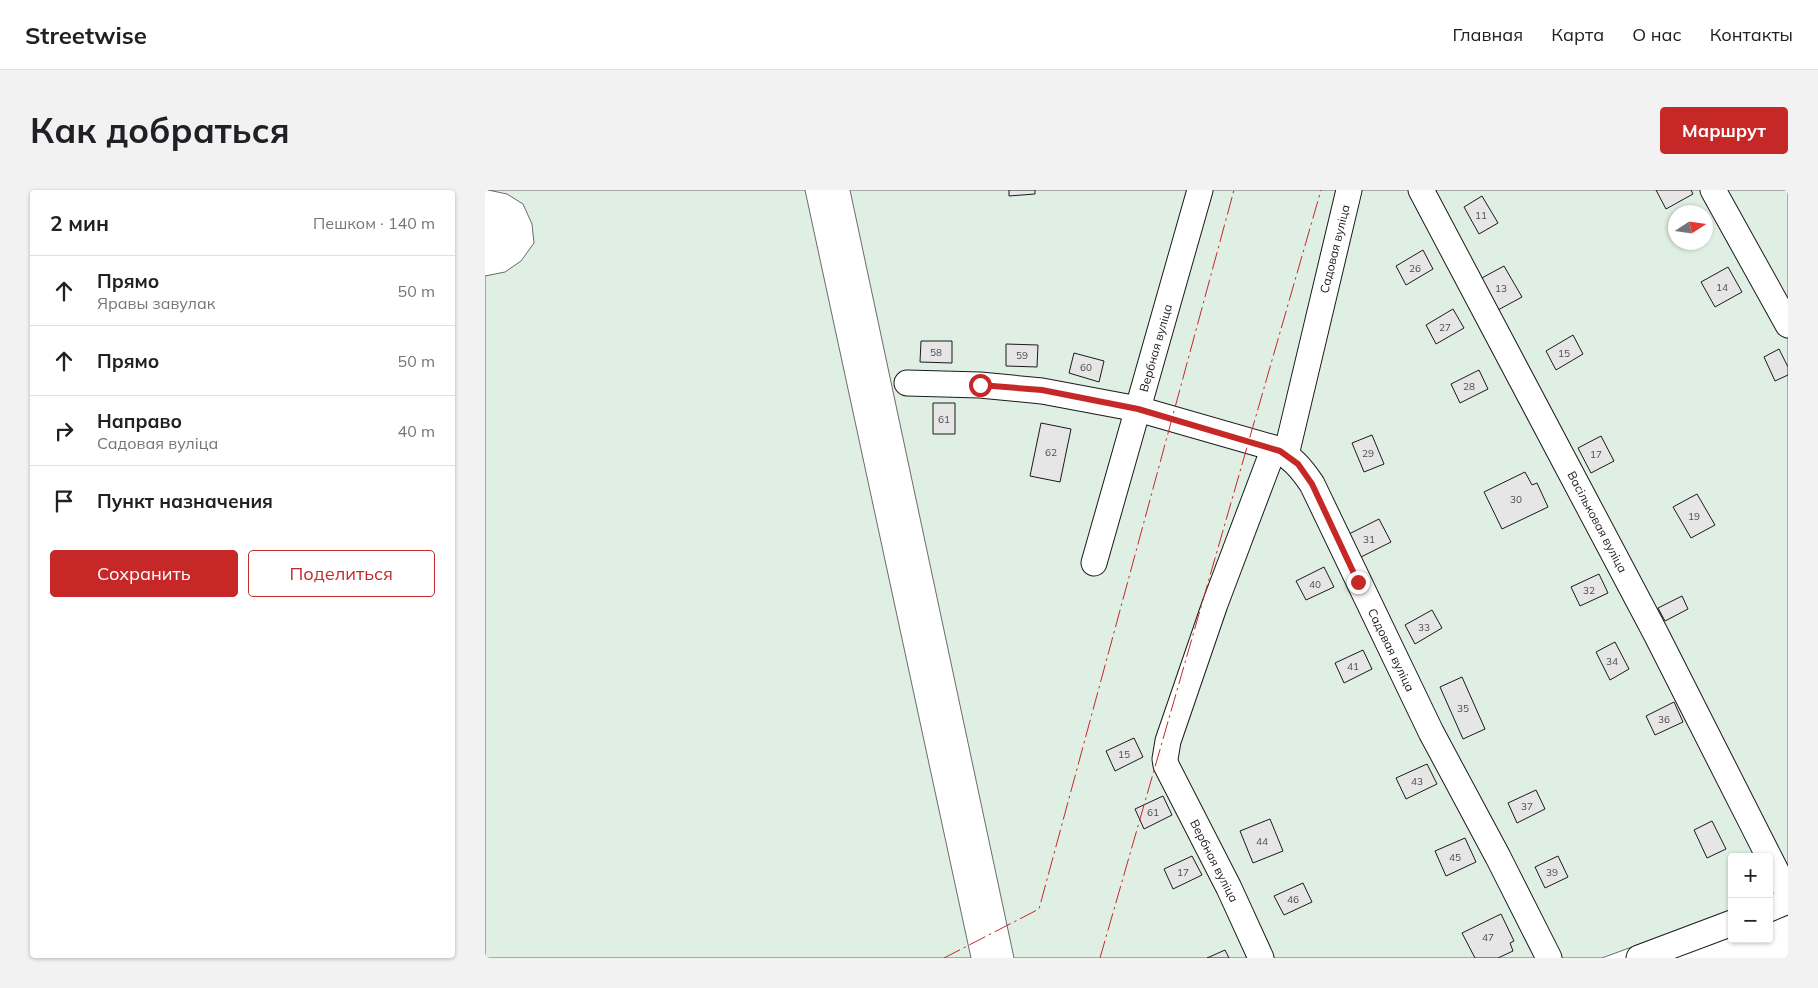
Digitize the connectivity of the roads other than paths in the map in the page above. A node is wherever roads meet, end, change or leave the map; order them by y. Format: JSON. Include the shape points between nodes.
{"nodes":[{"id":1,"x":1200,"y":190,"type":"edge"},
{"id":2,"x":1349,"y":190,"type":"edge"},
{"id":3,"x":1421,"y":190,"type":"edge"},
{"id":4,"x":1713,"y":190,"type":"edge"},
{"id":5,"x":1788,"y":325,"type":"edge"},
{"id":6,"x":907,"y":384,"type":"dead end"},
{"id":7,"x":1138,"y":409,"type":"junction"},
{"id":8,"x":1280,"y":451,"type":"junction"},
{"id":9,"x":1094,"y":563,"type":"dead end"},
{"id":10,"x":1767,"y":853,"type":"edge"},
{"id":11,"x":1773,"y":865,"type":"edge"},
{"id":12,"x":1788,"y":894,"type":"edge"},
{"id":13,"x":1788,"y":901,"type":"edge"},
{"id":14,"x":1773,"y":907,"type":"edge"},
{"id":15,"x":1728,"y":925,"type":"edge"},
{"id":16,"x":1261,"y":958,"type":"edge"},
{"id":17,"x":1549,"y":958,"type":"edge"},
{"id":18,"x":1639,"y":958,"type":"edge"}],
"edges":[{"from":1,"to":7,"type":"street","name":"Вербная вуліца"},
{"from":2,"to":8,"type":"street","name":"Садовая вуліца"},
{"from":3,"to":10,"type":"street","name":"Васільковая вуліца","via":[[1656,634]]},
{"from":4,"to":5,"type":"street"},
{"from":6,"to":7,"type":"street","via":[[1042,390]]},
{"from":7,"to":8,"type":"street"},
{"from":7,"to":9,"type":"street","name":"Вербная вуліца"},
{"from":8,"to":16,"type":"street","name":"Вербная вуліца","via":[[1240,536],[1165,759]]},
{"from":8,"to":17,"type":"street","name":"Садовая вуліца","via":[[1298,464],[1312,484],[1431,732]]},
{"from":11,"to":12,"type":"street","name":"Васільковая вуліца"},
{"from":13,"to":14,"type":"street"},
{"from":15,"to":18,"type":"street"}]}
